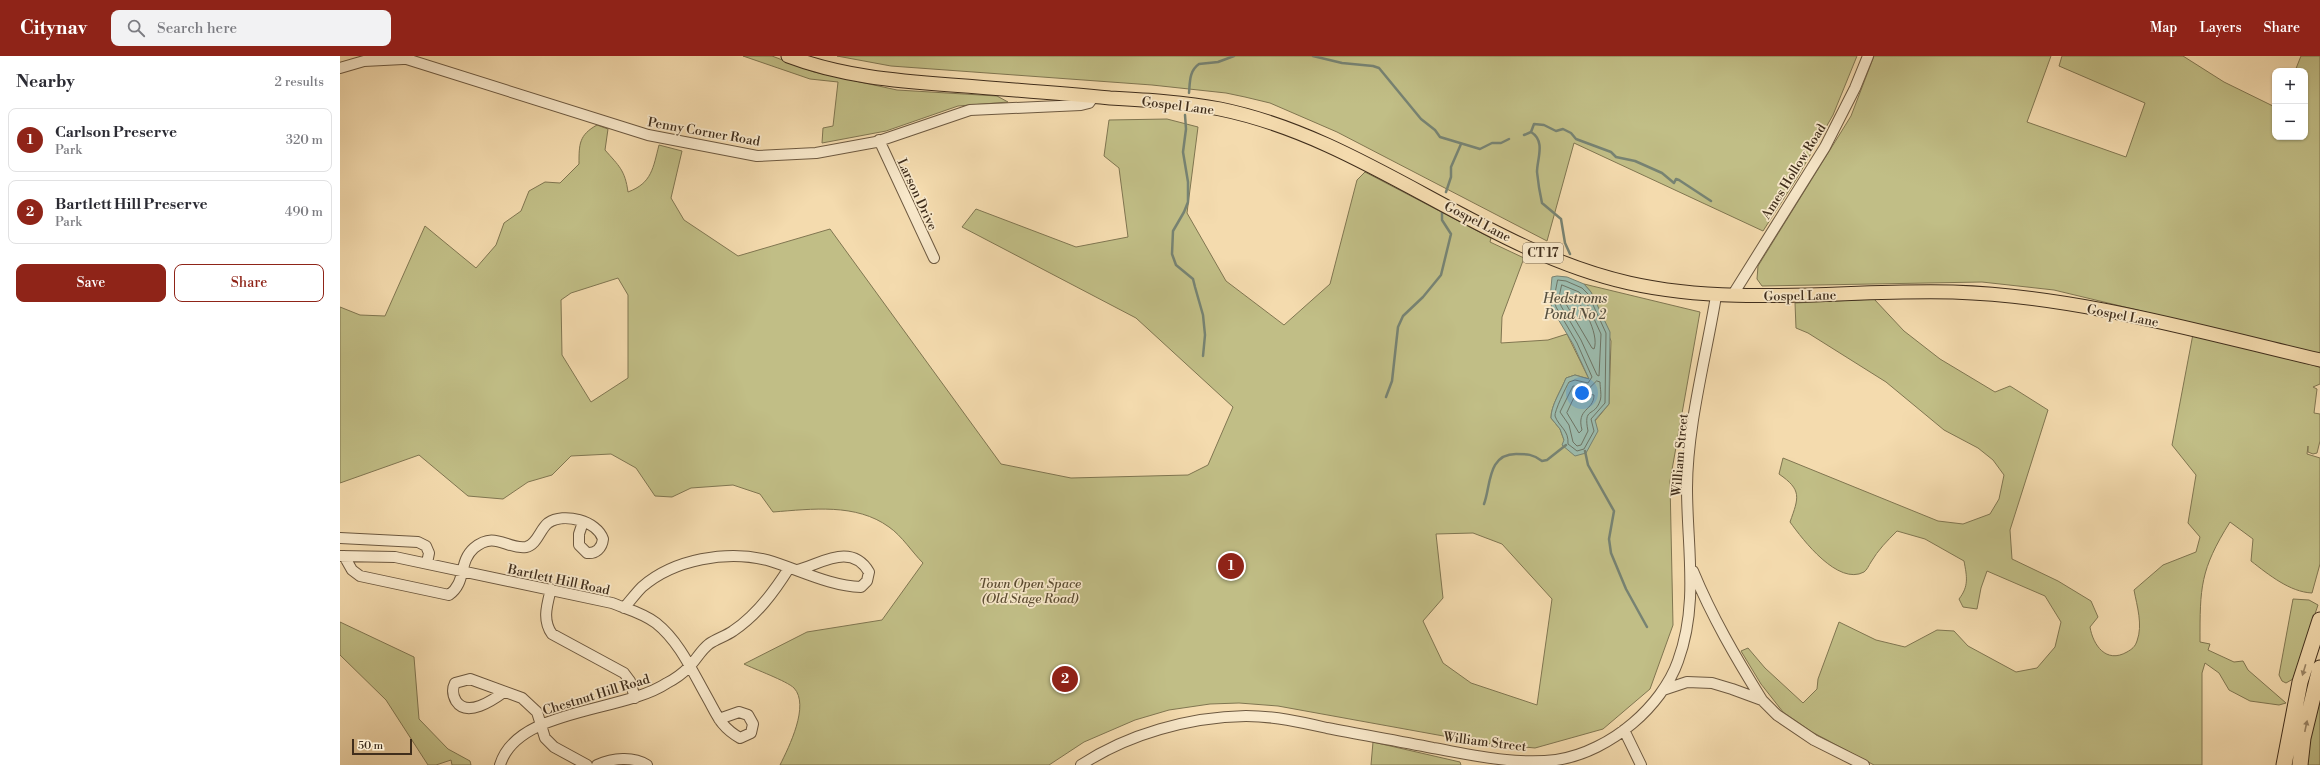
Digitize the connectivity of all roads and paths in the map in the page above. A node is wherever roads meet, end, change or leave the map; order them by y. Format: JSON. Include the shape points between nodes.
{"nodes":[{"id":1,"x":397,"y":56,"type":"edge"},
{"id":2,"x":788,"y":56,"type":"edge"},
{"id":3,"x":1868,"y":56,"type":"edge"},
{"id":4,"x":407,"y":59,"type":"junction"},
{"id":5,"x":340,"y":68,"type":"edge"},
{"id":6,"x":1094,"y":96,"type":"junction"},
{"id":7,"x":879,"y":140,"type":"junction"},
{"id":8,"x":934,"y":258,"type":"dead end"},
{"id":9,"x":1716,"y":296,"type":"junction"},
{"id":10,"x":1732,"y":296,"type":"junction"},
{"id":11,"x":2320,"y":360,"type":"edge"},
{"id":12,"x":583,"y":522,"type":"dead end"},
{"id":13,"x":340,"y":538,"type":"edge"},
{"id":14,"x":342,"y":556,"type":"edge"},
{"id":15,"x":427,"y":563,"type":"junction"},
{"id":16,"x":1691,"y":565,"type":"junction"},
{"id":17,"x":793,"y":569,"type":"junction"},
{"id":18,"x":462,"y":571,"type":"junction"},
{"id":19,"x":551,"y":589,"type":"junction"},
{"id":20,"x":624,"y":608,"type":"junction"},
{"id":21,"x":2320,"y":620,"type":"edge"},
{"id":22,"x":689,"y":666,"type":"junction"},
{"id":23,"x":2320,"y":668,"type":"edge"},
{"id":24,"x":1663,"y":690,"type":"junction"},
{"id":25,"x":504,"y":692,"type":"junction"},
{"id":26,"x":635,"y":698,"type":"junction"},
{"id":27,"x":1762,"y":700,"type":"junction"},
{"id":28,"x":719,"y":719,"type":"dead end"},
{"id":29,"x":540,"y":725,"type":"junction"},
{"id":30,"x":1624,"y":730,"type":"junction"},
{"id":31,"x":500,"y":765,"type":"edge"},
{"id":32,"x":588,"y":765,"type":"edge"},
{"id":33,"x":597,"y":765,"type":"edge"},
{"id":34,"x":647,"y":765,"type":"edge"},
{"id":35,"x":1081,"y":765,"type":"edge"},
{"id":36,"x":1641,"y":765,"type":"edge"},
{"id":37,"x":1864,"y":765,"type":"edge"},
{"id":38,"x":2284,"y":765,"type":"edge"},
{"id":39,"x":2300,"y":765,"type":"edge"}],
"edges":[{"from":1,"to":4,"type":"street","name":"Penny Corner Road"},
{"from":2,"to":6,"type":"main road","name":"Gospel Lane","number":"CT 17","via":[[824,68],[892,80]]},
{"from":3,"to":10,"type":"street","name":"Ames Hollow Road","via":[[1825,147]]},
{"from":4,"to":5,"type":"street","name":"Penny Corner Road","via":[[364,61]]},
{"from":4,"to":7,"type":"street","name":"Penny Corner Road","via":[[648,135],[757,156],[816,152]]},
{"from":6,"to":7,"type":"street","name":"Penny Corner Road","via":[[1089,103],[1081,105],[970,110]]},
{"from":6,"to":9,"type":"main road","name":"Gospel Lane","number":"CT 17","via":[[1213,108],[1268,122],[1346,154],[1522,244],[1585,270],[1654,288]]},
{"from":7,"to":8,"type":"street","name":"Larson Drive"},
{"from":9,"to":10,"type":"main road","name":"Gospel Lane","number":"CT 17"},
{"from":9,"to":16,"type":"street","name":"William Street","via":[[1694,416],[1687,487]]},
{"from":10,"to":11,"type":"main road","name":"Gospel Lane","number":"CT 17","via":[[1953,292],[2024,298],[2109,311]]},
{"from":12,"to":18,"type":"street","via":[[564,518],[554,520],[546,524],[532,544],[525,547],[492,540],[483,543],[473,549]]},
{"from":13,"to":15,"type":"street","via":[[418,542],[426,546],[429,552]]},
{"from":14,"to":15,"type":"street","name":"Bartlett Hill Road","via":[[395,557]]},
{"from":14,"to":18,"type":"street","via":[[360,576],[439,595],[449,595],[456,590]]},
{"from":15,"to":18,"type":"street","name":"Bartlett Hill Road"},
{"from":16,"to":24,"type":"street","name":"William Street","via":[[1691,599],[1686,638],[1678,664]]},
{"from":16,"to":27,"type":"street","via":[[1706,603],[1727,643]]},
{"from":17,"to":17,"type":"street","via":[[855,587],[861,587],[867,581],[869,572],[864,564],[854,558],[832,557]]},
{"from":17,"to":20,"type":"street","via":[[766,560],[742,557],[702,558],[670,570],[643,586]]},
{"from":17,"to":22,"type":"street","name":"Chestnut Hill Road","via":[[757,611],[734,631],[709,644]]},
{"from":18,"to":19,"type":"street","name":"Bartlett Hill Road"},
{"from":19,"to":20,"type":"street","name":"Bartlett Hill Road"},
{"from":19,"to":26,"type":"street","via":[[546,616],[547,627],[552,634],[624,673],[630,681]]},
{"from":20,"to":22,"type":"street","name":"Bartlett Hill Road","via":[[656,623],[683,654]]},
{"from":21,"to":38,"type":"highway","one_way":true,"via":[[2300,682]]},
{"from":22,"to":26,"type":"street","name":"Chestnut Hill Road","via":[[668,683]]},
{"from":22,"to":28,"type":"street","name":"Bartlett Hill Road"},
{"from":39,"to":23,"type":"highway","one_way":true,"via":[[2305,730]]},
{"from":24,"to":27,"type":"street","via":[[1687,682],[1712,683]]},
{"from":24,"to":30,"type":"street","name":"William Street","via":[[1643,714]]},
{"from":25,"to":25,"type":"street","via":[[470,679],[455,683],[452,688],[453,696],[458,703],[472,708],[491,702]]},
{"from":25,"to":29,"type":"street","via":[[522,698],[531,705],[537,712]]},
{"from":26,"to":29,"type":"street","name":"Chestnut Hill Road"},
{"from":27,"to":37,"type":"street","via":[[1777,715],[1814,740]]},
{"from":29,"to":31,"type":"street","name":"Chestnut Hill Road","via":[[518,737],[504,752]]},
{"from":29,"to":32,"type":"street","via":[[545,738],[554,747]]},
{"from":30,"to":35,"type":"street","name":"William Street","via":[[1592,749],[1556,760],[1515,760],[1468,754],[1285,719],[1247,716],[1202,720],[1152,731],[1102,751]]},
{"from":30,"to":36,"type":"street"},
{"from":33,"to":34,"type":"street","via":[[630,759],[638,759]]}]}
